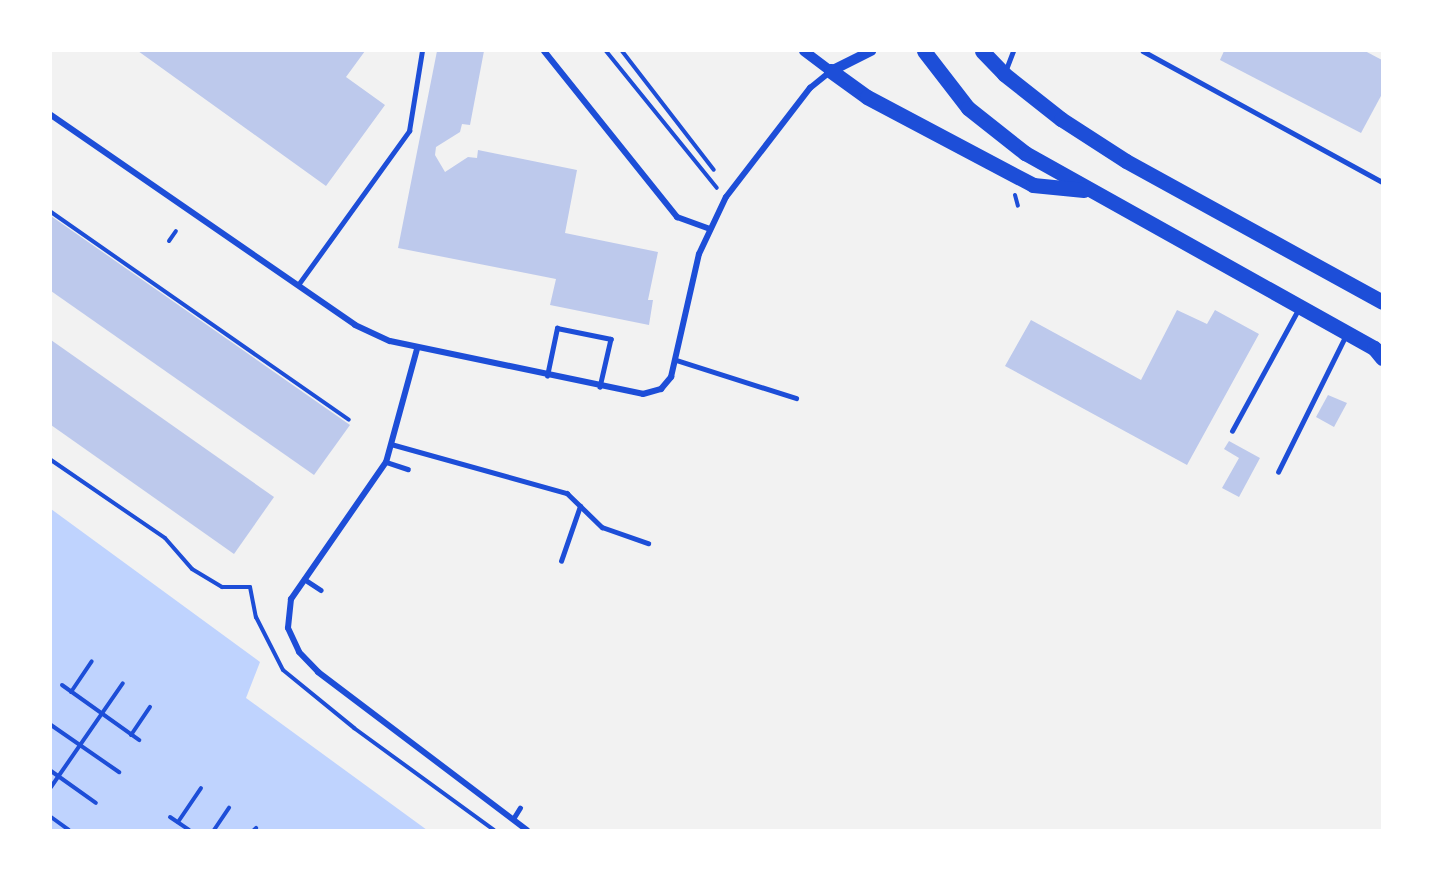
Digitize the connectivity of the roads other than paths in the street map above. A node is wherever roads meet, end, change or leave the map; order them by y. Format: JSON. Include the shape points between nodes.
{"nodes":[{"id":1,"x":422,"y":51,"type":"edge"},
{"id":2,"x":544,"y":51,"type":"edge"},
{"id":3,"x":804,"y":51,"type":"edge"},
{"id":4,"x":871,"y":51,"type":"edge"},
{"id":5,"x":924,"y":51,"type":"edge"},
{"id":6,"x":982,"y":51,"type":"edge"},
{"id":7,"x":1014,"y":51,"type":"edge"},
{"id":8,"x":1143,"y":51,"type":"edge"},
{"id":9,"x":831,"y":71,"type":"junction"},
{"id":10,"x":1004,"y":74,"type":"junction"},
{"id":11,"x":51,"y":115,"type":"edge"},
{"id":12,"x":1382,"y":182,"type":"edge"},
{"id":13,"x":1090,"y":190,"type":"junction"},
{"id":14,"x":708,"y":228,"type":"junction"},
{"id":15,"x":298,"y":285,"type":"junction"},
{"id":16,"x":1382,"y":302,"type":"edge"},
{"id":17,"x":1300,"y":306,"type":"junction"},
{"id":18,"x":1347,"y":333,"type":"junction"},
{"id":19,"x":417,"y":350,"type":"junction"},
{"id":20,"x":1379,"y":352,"type":"edge"},
{"id":21,"x":676,"y":360,"type":"junction"},
{"id":22,"x":546,"y":376,"type":"junction"},
{"id":23,"x":600,"y":387,"type":"junction"},
{"id":24,"x":796,"y":398,"type":"dead end"},
{"id":25,"x":1232,"y":431,"type":"dead end"},
{"id":26,"x":391,"y":444,"type":"junction"},
{"id":27,"x":386,"y":462,"type":"junction"},
{"id":28,"x":408,"y":469,"type":"dead end"},
{"id":29,"x":1278,"y":472,"type":"dead end"},
{"id":30,"x":580,"y":506,"type":"junction"},
{"id":31,"x":648,"y":543,"type":"dead end"},
{"id":32,"x":561,"y":561,"type":"dead end"},
{"id":33,"x":304,"y":579,"type":"junction"},
{"id":34,"x":321,"y":590,"type":"dead end"},
{"id":35,"x":520,"y":808,"type":"dead end"},
{"id":36,"x":513,"y":819,"type":"junction"},
{"id":37,"x":527,"y":830,"type":"edge"}],
"edges":[{"from":1,"to":15,"type":"lane","via":[[409,132]]},
{"from":2,"to":14,"type":"street","via":[[677,216]]},
{"from":3,"to":9,"type":"street"},
{"from":4,"to":9,"type":"street"},
{"from":5,"to":13,"type":"main road","via":[[968,108],[1025,153]]},
{"from":6,"to":10,"type":"main road"},
{"from":7,"to":10,"type":"lane"},
{"from":8,"to":12,"type":"lane"},
{"from":9,"to":13,"type":"main road","via":[[867,97],[1033,184]]},
{"from":9,"to":14,"type":"street","via":[[810,88],[726,197]]},
{"from":10,"to":16,"type":"main road","via":[[1060,119],[1126,161]]},
{"from":11,"to":15,"type":"street"},
{"from":13,"to":17,"type":"main road"},
{"from":14,"to":21,"type":"street"},
{"from":15,"to":19,"type":"street","via":[[355,325]]},
{"from":17,"to":18,"type":"main road"},
{"from":17,"to":25,"type":"lane"},
{"from":18,"to":20,"type":"main road"},
{"from":18,"to":29,"type":"lane"},
{"from":19,"to":22,"type":"street"},
{"from":19,"to":26,"type":"street"},
{"from":21,"to":23,"type":"street","via":[[666,385],[655,392]]},
{"from":21,"to":24,"type":"lane"},
{"from":22,"to":23,"type":"street"},
{"from":22,"to":23,"type":"lane","via":[[557,328],[611,339]]},
{"from":26,"to":27,"type":"street"},
{"from":26,"to":30,"type":"lane","via":[[567,493]]},
{"from":27,"to":28,"type":"lane"},
{"from":27,"to":33,"type":"street"},
{"from":30,"to":31,"type":"lane","via":[[602,527]]},
{"from":30,"to":32,"type":"lane"},
{"from":33,"to":34,"type":"lane"},
{"from":33,"to":36,"type":"street","via":[[291,599],[288,628],[299,652],[318,672]]},
{"from":35,"to":36,"type":"lane"},
{"from":36,"to":37,"type":"street"}]}
